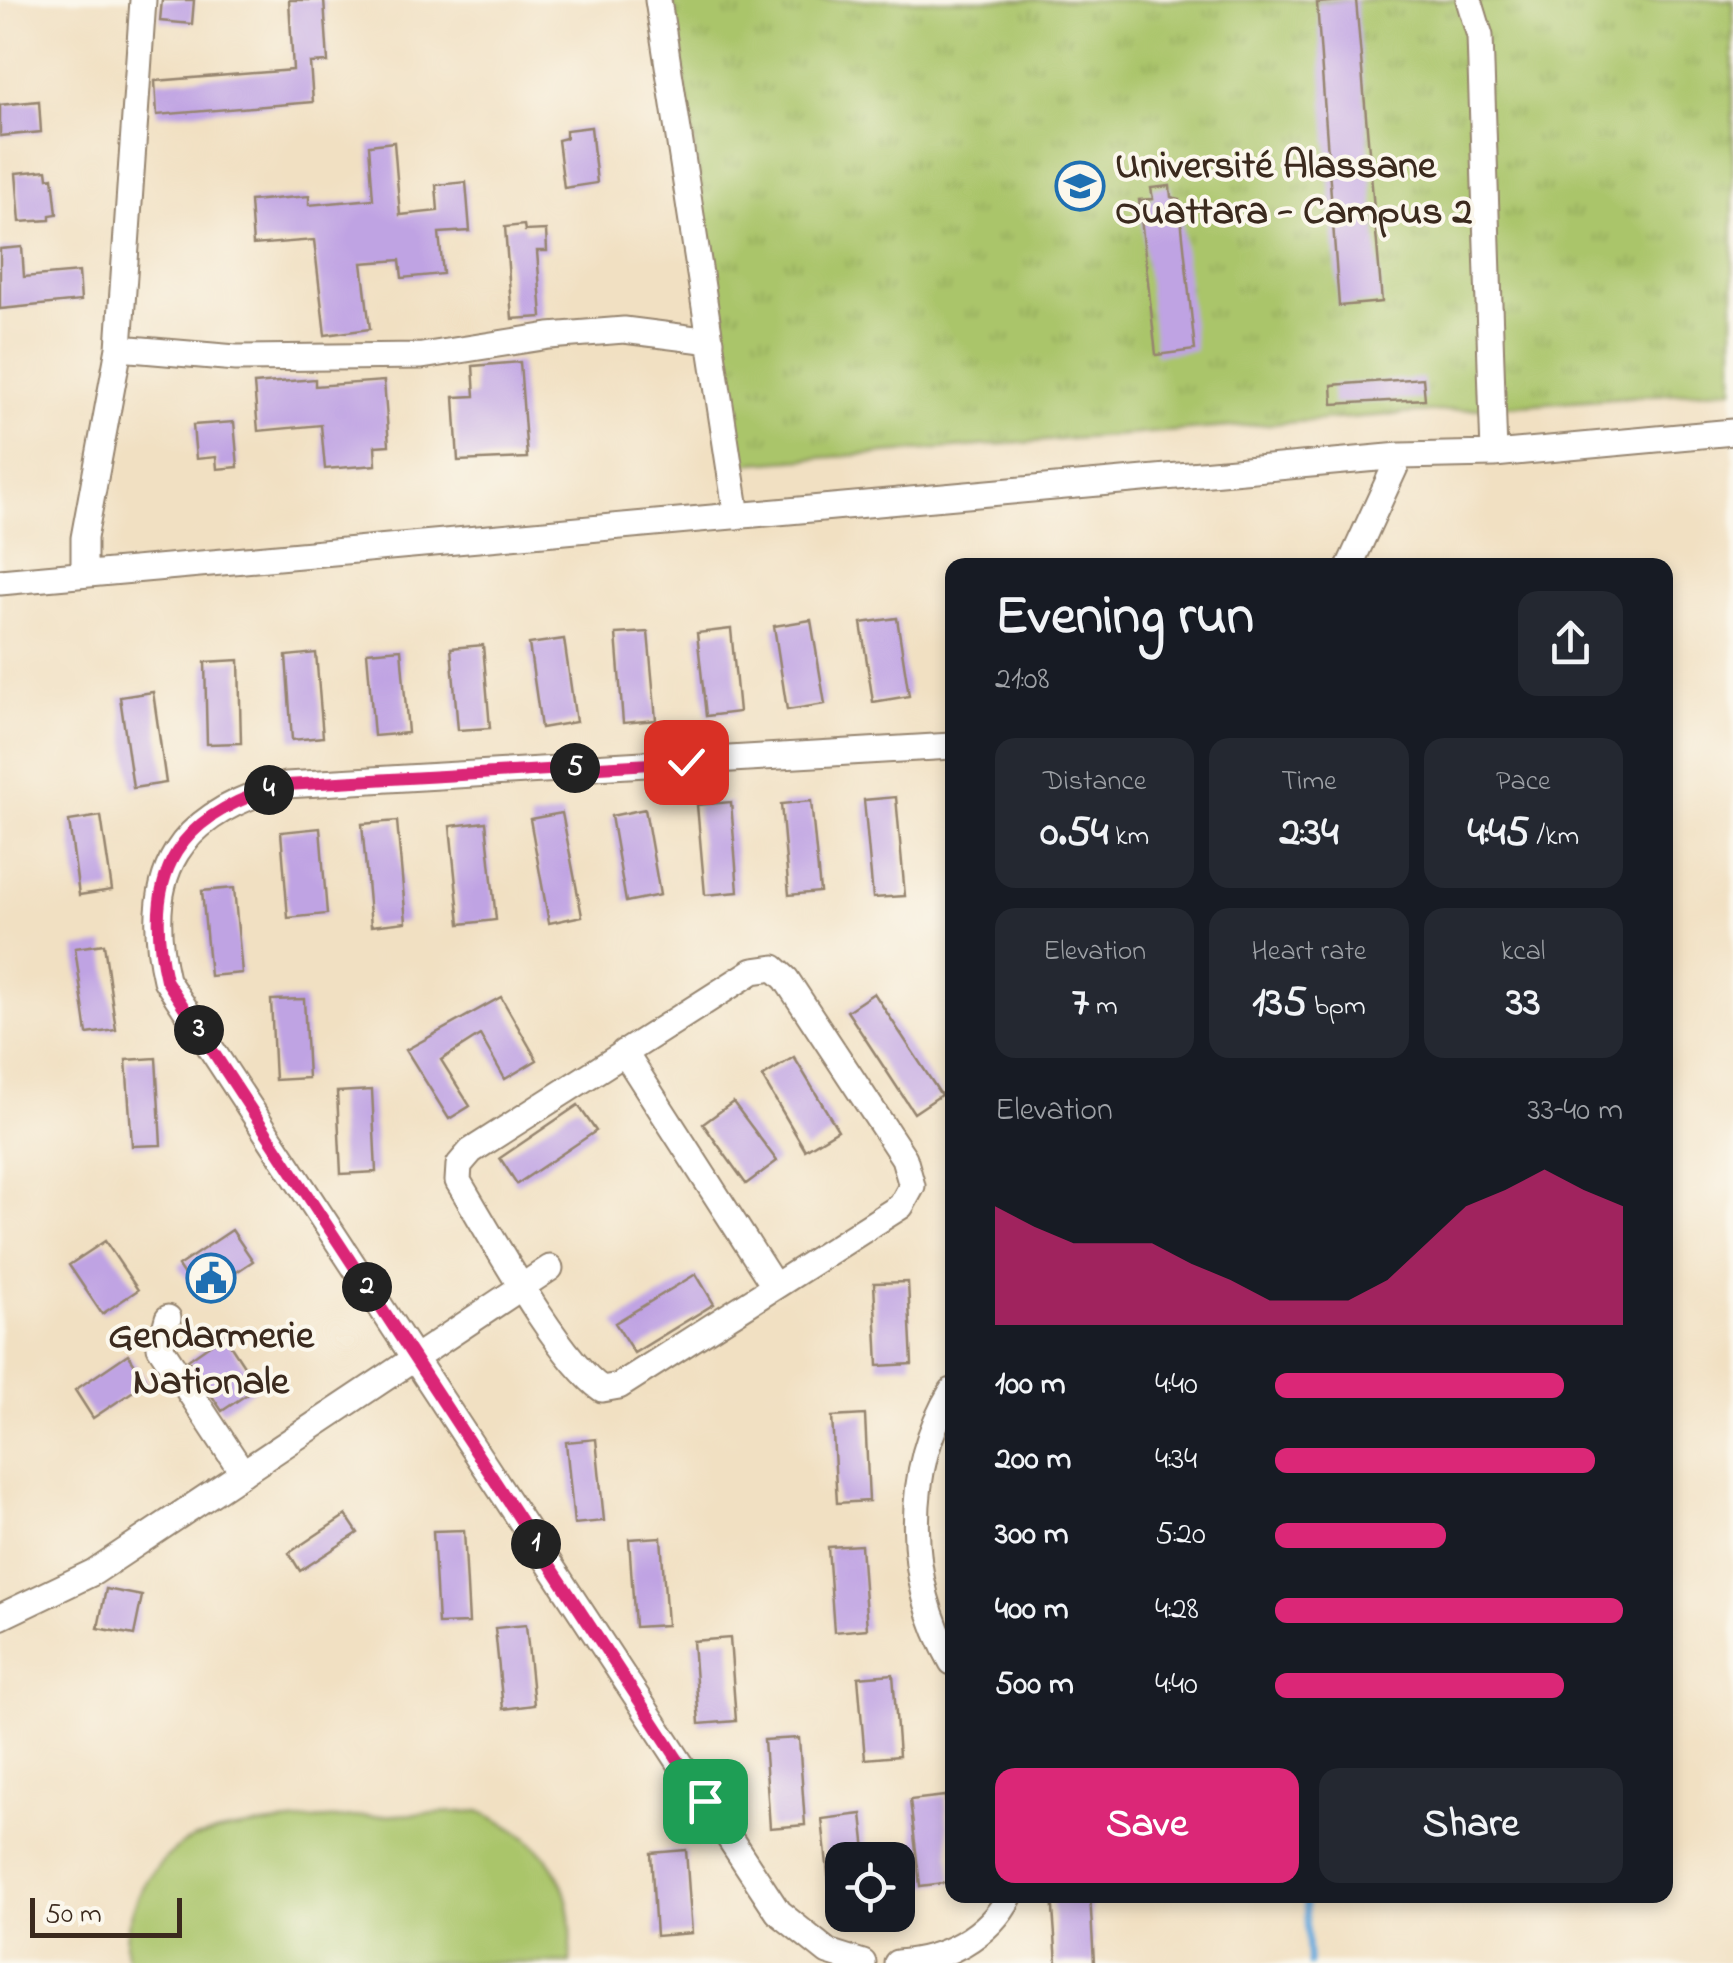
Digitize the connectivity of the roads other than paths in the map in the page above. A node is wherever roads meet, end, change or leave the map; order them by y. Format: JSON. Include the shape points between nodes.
{"nodes":[{"id":1,"x":144,"y":0,"type":"edge"},
{"id":2,"x":658,"y":0,"type":"edge"},
{"id":3,"x":1469,"y":0,"type":"edge"},
{"id":4,"x":711,"y":341,"type":"junction"},
{"id":5,"x":119,"y":348,"type":"junction"},
{"id":6,"x":1733,"y":432,"type":"edge"},
{"id":7,"x":1494,"y":454,"type":"junction"},
{"id":8,"x":1400,"y":456,"type":"junction"},
{"id":9,"x":738,"y":516,"type":"junction"},
{"id":10,"x":1353,"y":558,"type":"edge"},
{"id":11,"x":84,"y":574,"type":"junction"},
{"id":12,"x":0,"y":582,"type":"edge"},
{"id":13,"x":945,"y":746,"type":"edge"},
{"id":14,"x":624,"y":1052,"type":"junction"},
{"id":15,"x":550,"y":1268,"type":"dead end"},
{"id":16,"x":773,"y":1284,"type":"junction"},
{"id":17,"x":523,"y":1285,"type":"junction"},
{"id":18,"x":168,"y":1318,"type":"dead end"},
{"id":19,"x":413,"y":1357,"type":"junction"},
{"id":20,"x":945,"y":1408,"type":"edge"},
{"id":21,"x":242,"y":1472,"type":"junction"},
{"id":22,"x":940,"y":1606,"type":"edge"},
{"id":23,"x":0,"y":1616,"type":"edge"},
{"id":24,"x":1006,"y":1903,"type":"edge"},
{"id":25,"x":863,"y":1963,"type":"edge"},
{"id":26,"x":897,"y":1963,"type":"edge"}],
"edges":[{"from":1,"to":5,"type":"street"},
{"from":2,"to":4,"type":"street"},
{"from":3,"to":7,"type":"street","via":[[1480,36]]},
{"from":4,"to":5,"type":"street","via":[[624,330],[422,356],[236,358]]},
{"from":4,"to":9,"type":"street"},
{"from":5,"to":11,"type":"street","via":[[84,538]]},
{"from":6,"to":7,"type":"street"},
{"from":7,"to":8,"type":"street"},
{"from":8,"to":9,"type":"street"},
{"from":8,"to":10,"type":"street"},
{"from":9,"to":11,"type":"street"},
{"from":11,"to":12,"type":"street"},
{"from":13,"to":19,"type":"street","via":[[286,785],[240,797],[200,823],[180,846],[158,904],[156,936],[166,980]]},
{"from":14,"to":16,"type":"street"},
{"from":14,"to":16,"type":"street","via":[[753,971],[774,968],[904,1158],[912,1186],[901,1206]]},
{"from":14,"to":17,"type":"street","via":[[459,1165],[458,1182]]},
{"from":15,"to":17,"type":"street"},
{"from":16,"to":17,"type":"street","via":[[619,1386],[602,1389],[584,1377]]},
{"from":17,"to":19,"type":"street"},
{"from":18,"to":21,"type":"street","via":[[160,1348]]},
{"from":19,"to":21,"type":"street"},
{"from":19,"to":25,"type":"street","via":[[778,1912],[828,1952]]},
{"from":20,"to":22,"type":"street","via":[[925,1457],[916,1536]]},
{"from":21,"to":23,"type":"street","via":[[94,1572]]},
{"from":24,"to":26,"type":"street","via":[[968,1942],[926,1961]]}]}
